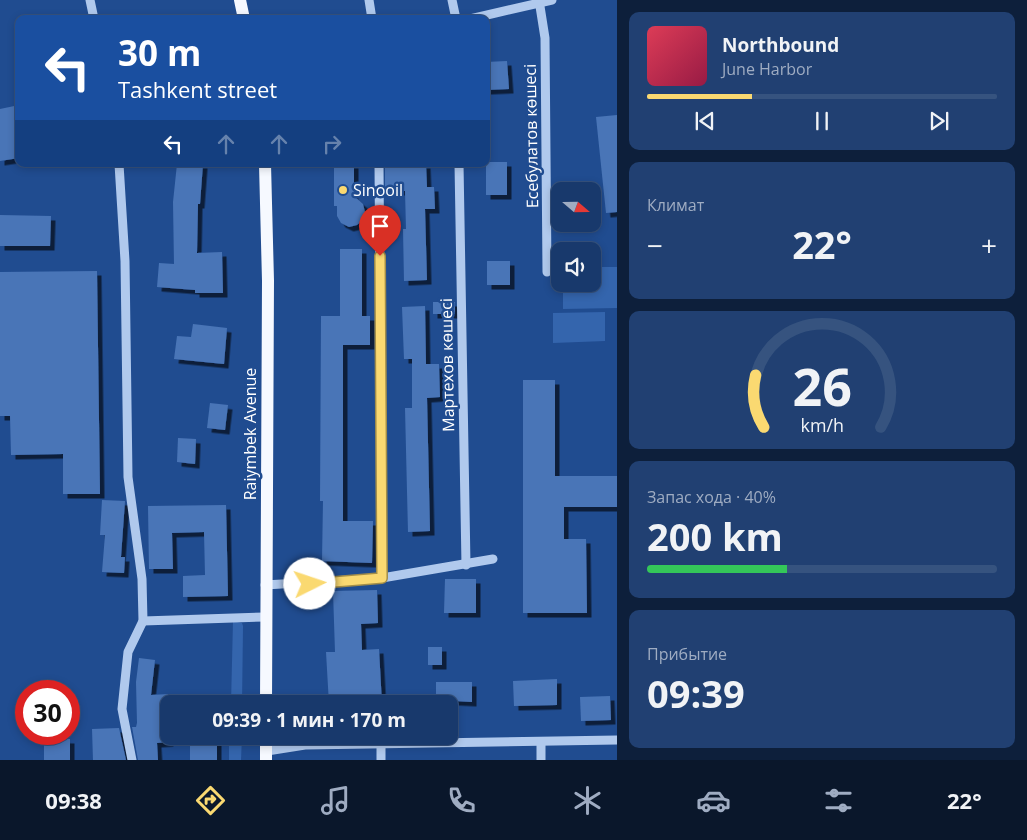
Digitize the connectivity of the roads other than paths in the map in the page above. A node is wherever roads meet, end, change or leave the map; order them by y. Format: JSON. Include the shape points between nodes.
{"nodes":[{"id":1,"x":90,"y":0,"type":"edge"},
{"id":2,"x":240,"y":0,"type":"edge"},
{"id":3,"x":368,"y":0,"type":"edge"},
{"id":4,"x":452,"y":0,"type":"edge"},
{"id":5,"x":552,"y":0,"type":"edge"},
{"id":6,"x":540,"y":2,"type":"edge"},
{"id":7,"x":93,"y":15,"type":"edge"},
{"id":8,"x":243,"y":15,"type":"edge"},
{"id":9,"x":371,"y":15,"type":"edge"},
{"id":10,"x":455,"y":15,"type":"edge"},
{"id":11,"x":486,"y":15,"type":"edge"},
{"id":12,"x":119,"y":167,"type":"edge"},
{"id":13,"x":265,"y":167,"type":"edge"},
{"id":14,"x":379,"y":167,"type":"edge"},
{"id":15,"x":459,"y":167,"type":"edge"},
{"id":16,"x":547,"y":272,"type":"dead end"},
{"id":17,"x":493,"y":559,"type":"dead end"},
{"id":18,"x":466,"y":565,"type":"junction"},
{"id":19,"x":382,"y":578,"type":"junction"},
{"id":20,"x":265,"y":585,"type":"junction"},
{"id":21,"x":265,"y":618,"type":"junction"},
{"id":22,"x":143,"y":620,"type":"junction"},
{"id":23,"x":266,"y":695,"type":"edge"},
{"id":24,"x":617,"y":740,"type":"edge"},
{"id":25,"x":541,"y":742,"type":"junction"},
{"id":26,"x":458,"y":744,"type":"edge"},
{"id":27,"x":301,"y":745,"type":"edge"},
{"id":28,"x":381,"y":745,"type":"edge"},
{"id":29,"x":266,"y":755,"type":"edge"},
{"id":30,"x":132,"y":760,"type":"edge"},
{"id":31,"x":381,"y":760,"type":"edge"},
{"id":32,"x":541,"y":760,"type":"edge"}],
"edges":[{"from":1,"to":7,"type":"street"},
{"from":2,"to":8,"type":"main road"},
{"from":3,"to":9,"type":"street"},
{"from":4,"to":10,"type":"street"},
{"from":5,"to":6,"type":"street"},
{"from":6,"to":11,"type":"street"},
{"from":6,"to":16,"type":"street","name":"Есебулатов көшесі","via":[[545,38]]},
{"from":12,"to":22,"type":"street","via":[[125,264],[128,477],[142,580]]},
{"from":13,"to":20,"type":"main road","name":"Raiymbek Avenue","via":[[268,281]]},
{"from":14,"to":19,"type":"street"},
{"from":15,"to":18,"type":"street","name":"Мартехов көшесі"},
{"from":17,"to":18,"type":"street"},
{"from":18,"to":19,"type":"street"},
{"from":19,"to":20,"type":"street"},
{"from":20,"to":21,"type":"main road","name":"Raiymbek Avenue"},
{"from":21,"to":22,"type":"street"},
{"from":21,"to":23,"type":"main road","name":"Raiymbek Avenue"},
{"from":22,"to":30,"type":"street","via":[[128,652],[122,709]]},
{"from":24,"to":25,"type":"street"},
{"from":25,"to":26,"type":"street"},
{"from":25,"to":32,"type":"street"},
{"from":27,"to":29,"type":"street"},
{"from":28,"to":31,"type":"street"}]}
